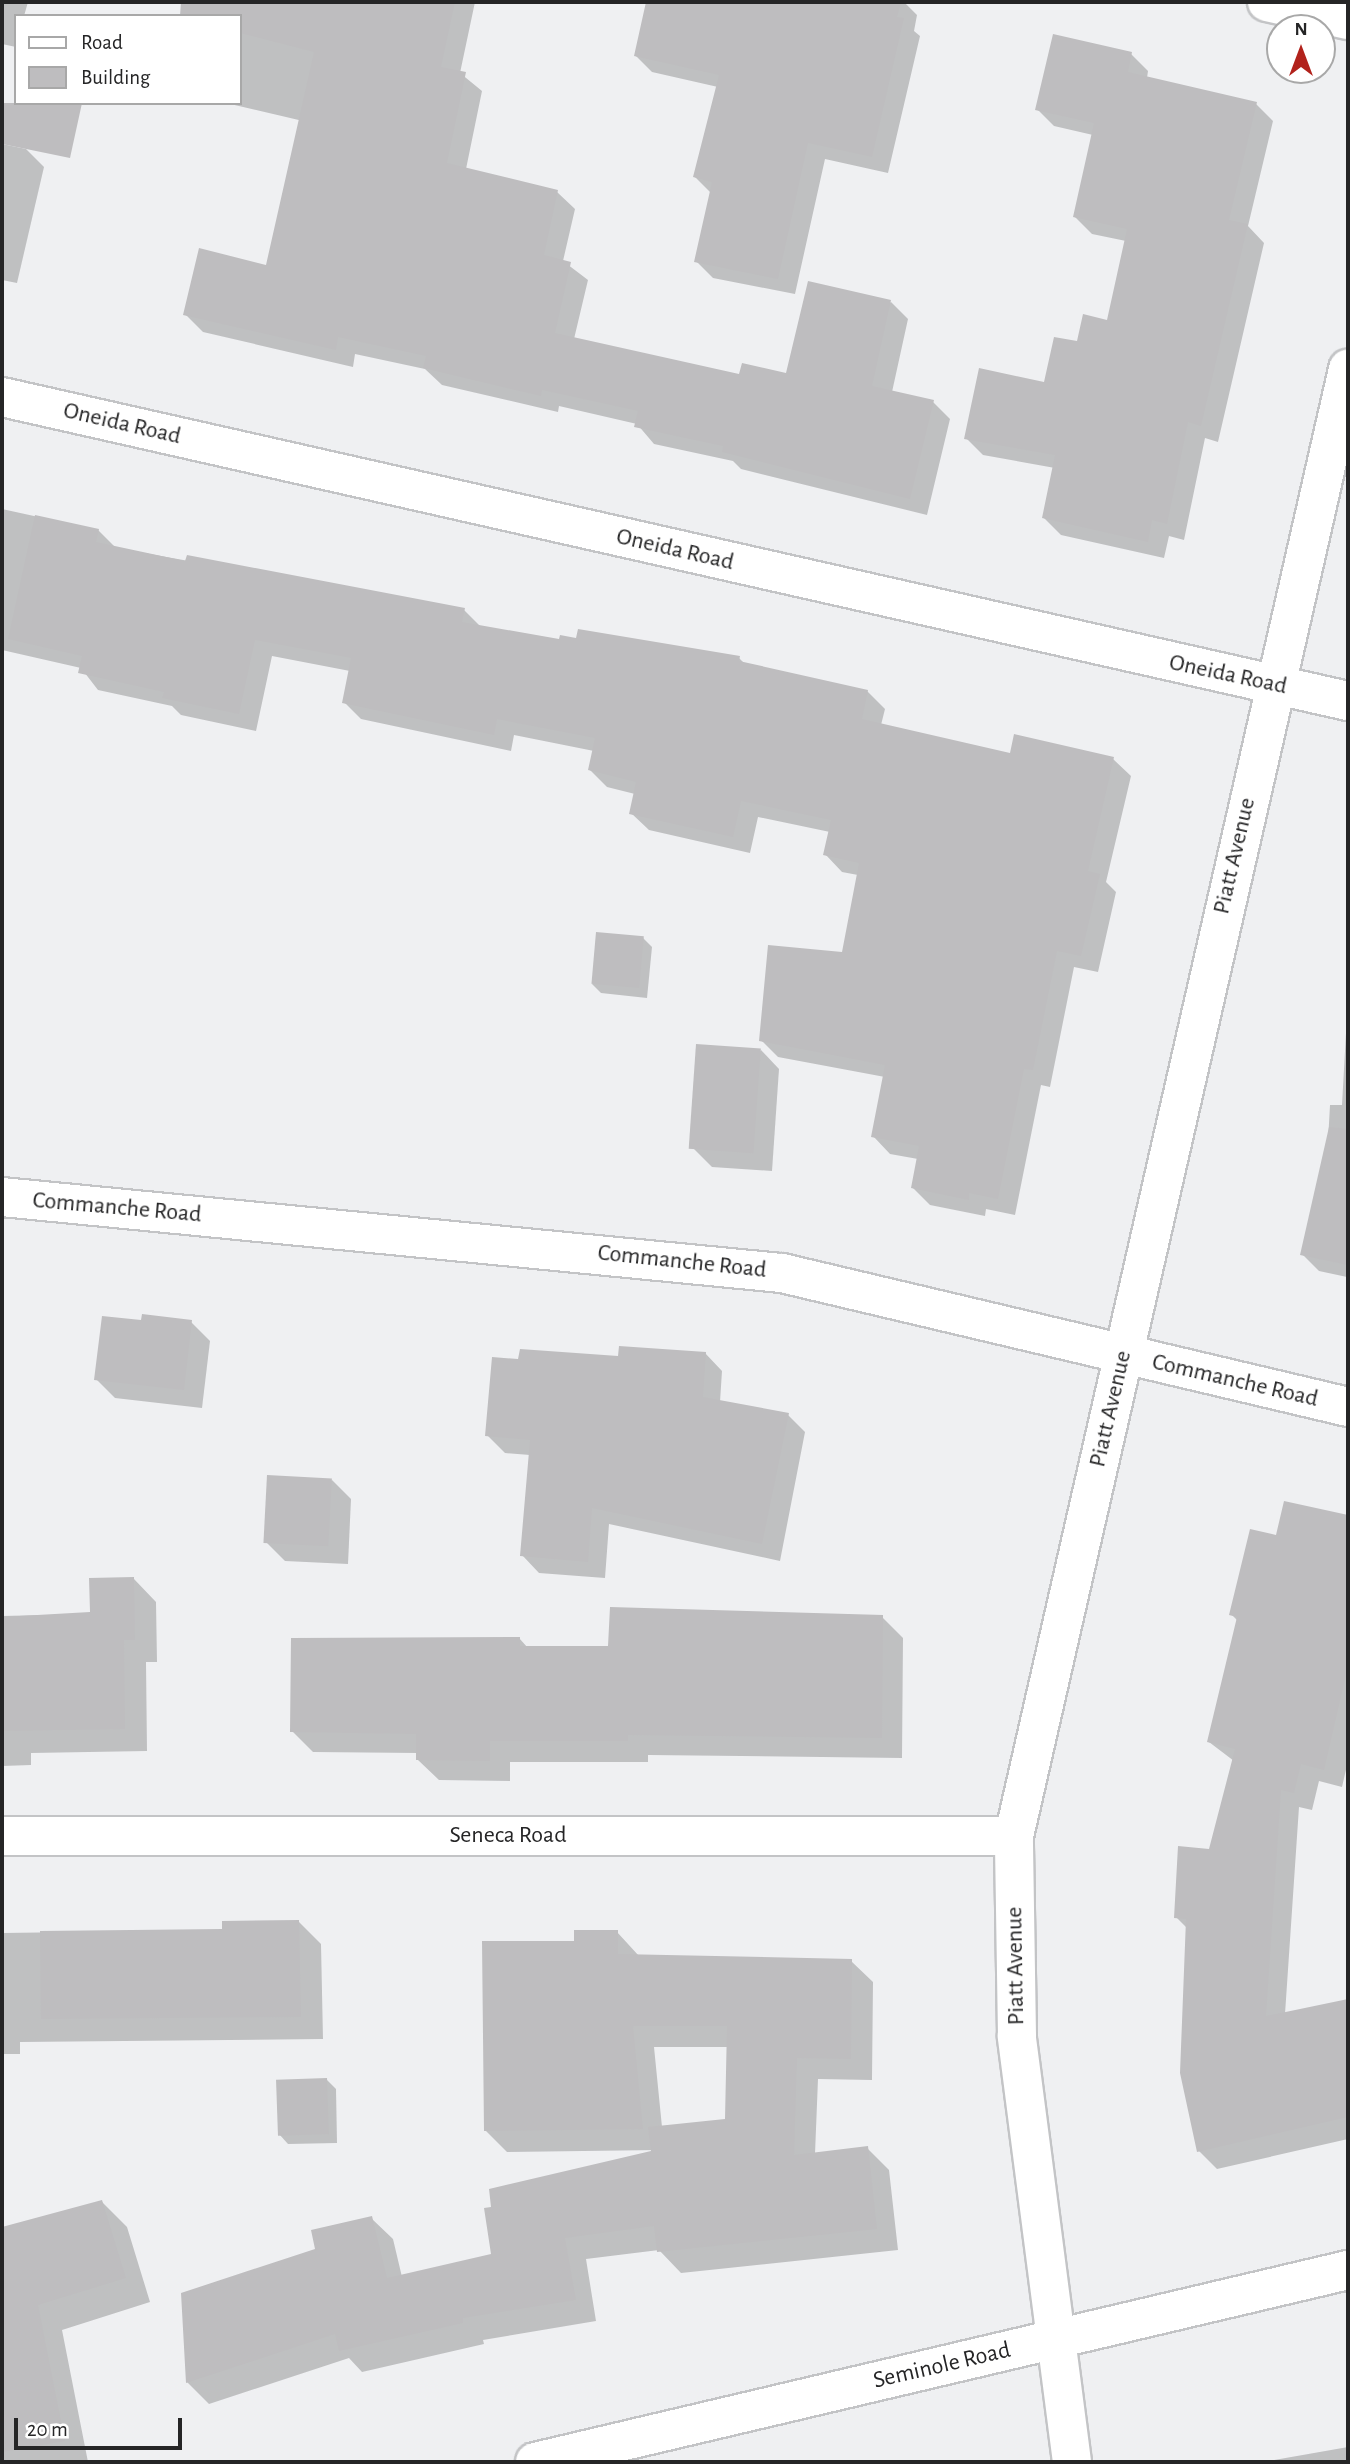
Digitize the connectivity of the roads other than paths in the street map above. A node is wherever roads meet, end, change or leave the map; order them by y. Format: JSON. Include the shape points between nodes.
{"nodes":[{"id":1,"x":1267,"y":2,"type":"edge"},
{"id":2,"x":1348,"y":20,"type":"edge"},
{"id":3,"x":1348,"y":369,"type":"edge"},
{"id":4,"x":2,"y":397,"type":"edge"},
{"id":5,"x":1273,"y":686,"type":"junction"},
{"id":6,"x":1348,"y":701,"type":"edge"},
{"id":7,"x":2,"y":1197,"type":"edge"},
{"id":8,"x":1124,"y":1353,"type":"junction"},
{"id":9,"x":1348,"y":1407,"type":"edge"},
{"id":10,"x":2,"y":1836,"type":"edge"},
{"id":11,"x":1014,"y":1836,"type":"junction"},
{"id":12,"x":1348,"y":2270,"type":"edge"},
{"id":13,"x":1055,"y":2340,"type":"junction"},
{"id":14,"x":535,"y":2462,"type":"edge"},
{"id":15,"x":1072,"y":2462,"type":"edge"}],
"edges":[{"from":1,"to":2,"type":"street"},
{"from":3,"to":5,"type":"street","name":"Piatt Avenue"},
{"from":4,"to":5,"type":"street","name":"Oneida Road"},
{"from":5,"to":6,"type":"street","name":"Oneida Road"},
{"from":5,"to":8,"type":"street","name":"Piatt Avenue"},
{"from":7,"to":8,"type":"street","name":"Commanche Road","via":[[782,1273]]},
{"from":8,"to":9,"type":"street","name":"Commanche Road"},
{"from":8,"to":11,"type":"street","name":"Piatt Avenue"},
{"from":10,"to":11,"type":"street","name":"Seneca Road"},
{"from":11,"to":13,"type":"street","name":"Piatt Avenue","via":[[1017,2036]]},
{"from":12,"to":13,"type":"street","name":"Seminole Road"},
{"from":13,"to":14,"type":"street","name":"Seminole Road"},
{"from":13,"to":15,"type":"street","name":"Piatt Avenue"}]}
